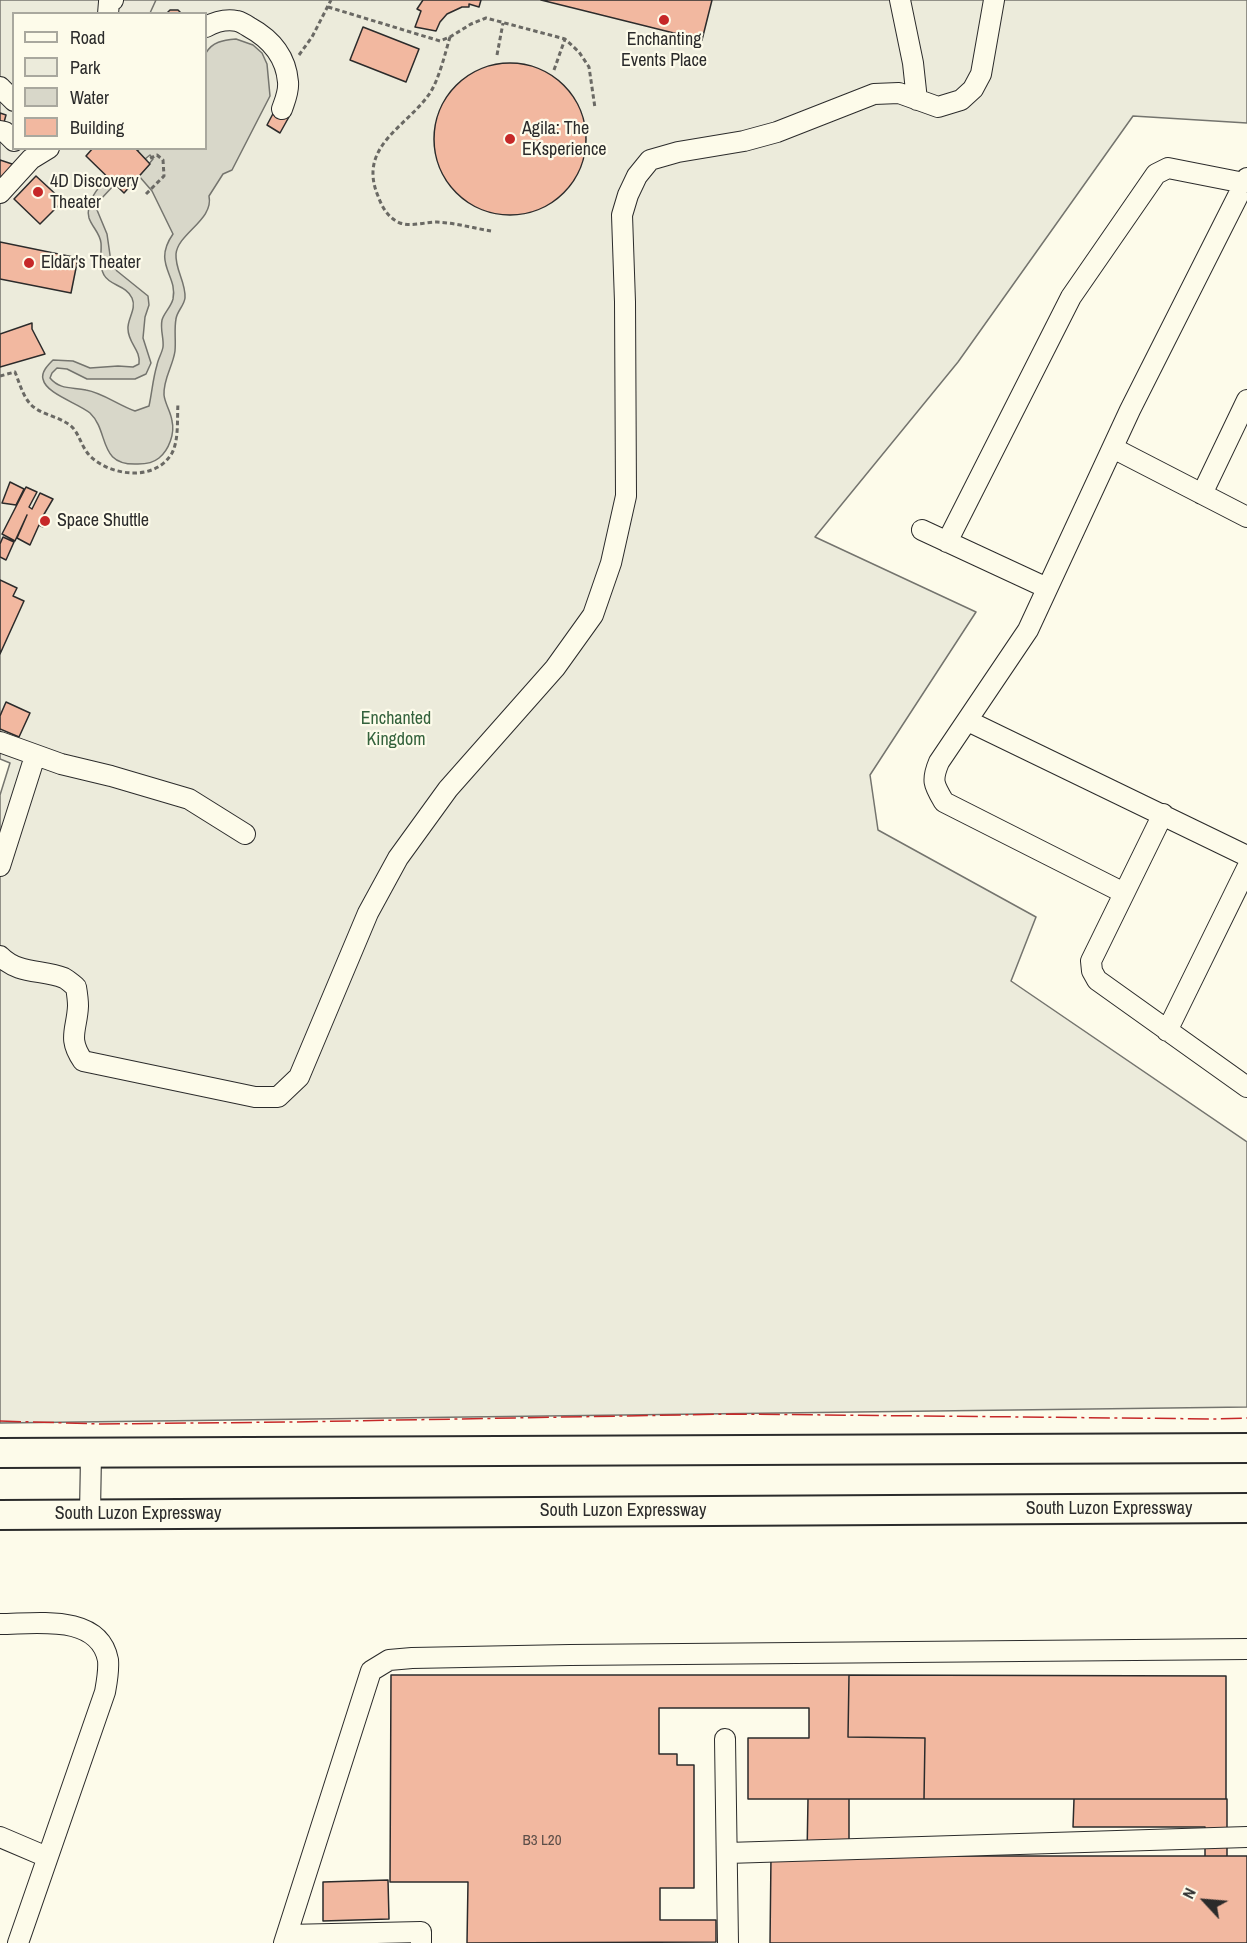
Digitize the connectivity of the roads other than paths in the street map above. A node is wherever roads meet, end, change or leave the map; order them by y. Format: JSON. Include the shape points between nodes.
{"nodes":[{"id":1,"x":900,"y":0,"type":"edge"},
{"id":2,"x":994,"y":0,"type":"edge"},
{"id":3,"x":207,"y":26,"type":"edge"},
{"id":4,"x":0,"y":87,"type":"edge"},
{"id":5,"x":12,"y":98,"type":"edge"},
{"id":6,"x":917,"y":100,"type":"junction"},
{"id":7,"x":282,"y":109,"type":"dead end"},
{"id":8,"x":41,"y":150,"type":"edge"},
{"id":9,"x":26,"y":154,"type":"edge"},
{"id":10,"x":1246,"y":181,"type":"edge"},
{"id":11,"x":0,"y":193,"type":"edge"},
{"id":12,"x":1247,"y":400,"type":"edge"},
{"id":13,"x":1113,"y":448,"type":"junction"},
{"id":14,"x":1202,"y":494,"type":"junction"},
{"id":15,"x":1247,"y":517,"type":"edge"},
{"id":16,"x":922,"y":530,"type":"dead end"},
{"id":17,"x":947,"y":542,"type":"junction"},
{"id":18,"x":1047,"y":588,"type":"junction"},
{"id":19,"x":968,"y":721,"type":"junction"},
{"id":20,"x":0,"y":742,"type":"edge"},
{"id":21,"x":35,"y":756,"type":"junction"},
{"id":22,"x":1163,"y":814,"type":"junction"},
{"id":23,"x":245,"y":834,"type":"dead end"},
{"id":24,"x":1247,"y":856,"type":"edge"},
{"id":25,"x":0,"y":866,"type":"edge"},
{"id":26,"x":1247,"y":868,"type":"edge"},
{"id":27,"x":1124,"y":892,"type":"junction"},
{"id":28,"x":0,"y":956,"type":"edge"},
{"id":29,"x":1167,"y":1031,"type":"junction"},
{"id":30,"x":1247,"y":1087,"type":"edge"},
{"id":31,"x":1247,"y":1448,"type":"edge"},
{"id":32,"x":91,"y":1452,"type":"junction"},
{"id":33,"x":0,"y":1453,"type":"edge"},
{"id":34,"x":1247,"y":1508,"type":"edge"},
{"id":35,"x":0,"y":1515,"type":"edge"},
{"id":36,"x":90,"y":1515,"type":"junction"},
{"id":37,"x":0,"y":1624,"type":"edge"},
{"id":38,"x":1247,"y":1649,"type":"edge"},
{"id":39,"x":725,"y":1739,"type":"dead end"},
{"id":40,"x":0,"y":1837,"type":"edge"},
{"id":41,"x":1247,"y":1837,"type":"edge"},
{"id":42,"x":727,"y":1853,"type":"junction"},
{"id":43,"x":47,"y":1857,"type":"junction"},
{"id":44,"x":286,"y":1939,"type":"edge"},
{"id":45,"x":18,"y":1943,"type":"edge"},
{"id":46,"x":421,"y":1943,"type":"edge"},
{"id":47,"x":728,"y":1943,"type":"edge"}],
"edges":[{"from":1,"to":6,"type":"street"},
{"from":2,"to":6,"type":"street","via":[[981,74],[973,89],[961,100],[938,107]]},
{"from":3,"to":7,"type":"street","via":[[218,21],[238,21],[272,43],[282,58],[288,84]]},
{"from":4,"to":5,"type":"street"},
{"from":6,"to":28,"type":"street","via":[[899,93],[874,94],[777,132],[650,160],[637,176],[622,215],[626,496],[611,563],[593,615],[555,668],[448,789],[398,858],[368,913],[299,1077],[278,1097],[255,1097],[83,1061],[72,1038],[78,1005],[76,987],[63,978],[8,964]]},
{"from":8,"to":9,"type":"street"},
{"from":9,"to":11,"type":"street"},
{"from":10,"to":13,"type":"street"},
{"from":10,"to":17,"type":"street","via":[[1168,168],[1156,174],[1071,297]]},
{"from":12,"to":14,"type":"street"},
{"from":13,"to":14,"type":"street"},
{"from":13,"to":18,"type":"street"},
{"from":14,"to":15,"type":"street"},
{"from":16,"to":17,"type":"street"},
{"from":17,"to":18,"type":"street"},
{"from":18,"to":19,"type":"street","via":[[1028,630]]},
{"from":19,"to":22,"type":"street"},
{"from":19,"to":27,"type":"street","via":[[933,777],[944,802]]},
{"from":20,"to":21,"type":"street"},
{"from":21,"to":23,"type":"street","via":[[189,799]]},
{"from":21,"to":25,"type":"street"},
{"from":22,"to":24,"type":"street"},
{"from":22,"to":27,"type":"street"},
{"from":26,"to":29,"type":"street"},
{"from":27,"to":29,"type":"street","via":[[1091,961],[1092,971],[1096,980]]},
{"from":29,"to":30,"type":"street"},
{"from":31,"to":32,"type":"highway"},
{"from":32,"to":33,"type":"highway"},
{"from":32,"to":36,"type":"street"},
{"from":34,"to":36,"type":"highway","name":"South Luzon Expressway"},
{"from":35,"to":36,"type":"highway","name":"South Luzon Expressway"},
{"from":37,"to":43,"type":"street","via":[[74,1625],[93,1634],[107,1658],[105,1692]]},
{"from":38,"to":44,"type":"street","via":[[389,1660],[371,1671]]},
{"from":39,"to":42,"type":"street"},
{"from":40,"to":43,"type":"street"},
{"from":41,"to":42,"type":"street"},
{"from":42,"to":47,"type":"street"},
{"from":43,"to":45,"type":"street"},
{"from":44,"to":46,"type":"street","via":[[421,1932]]}]}
